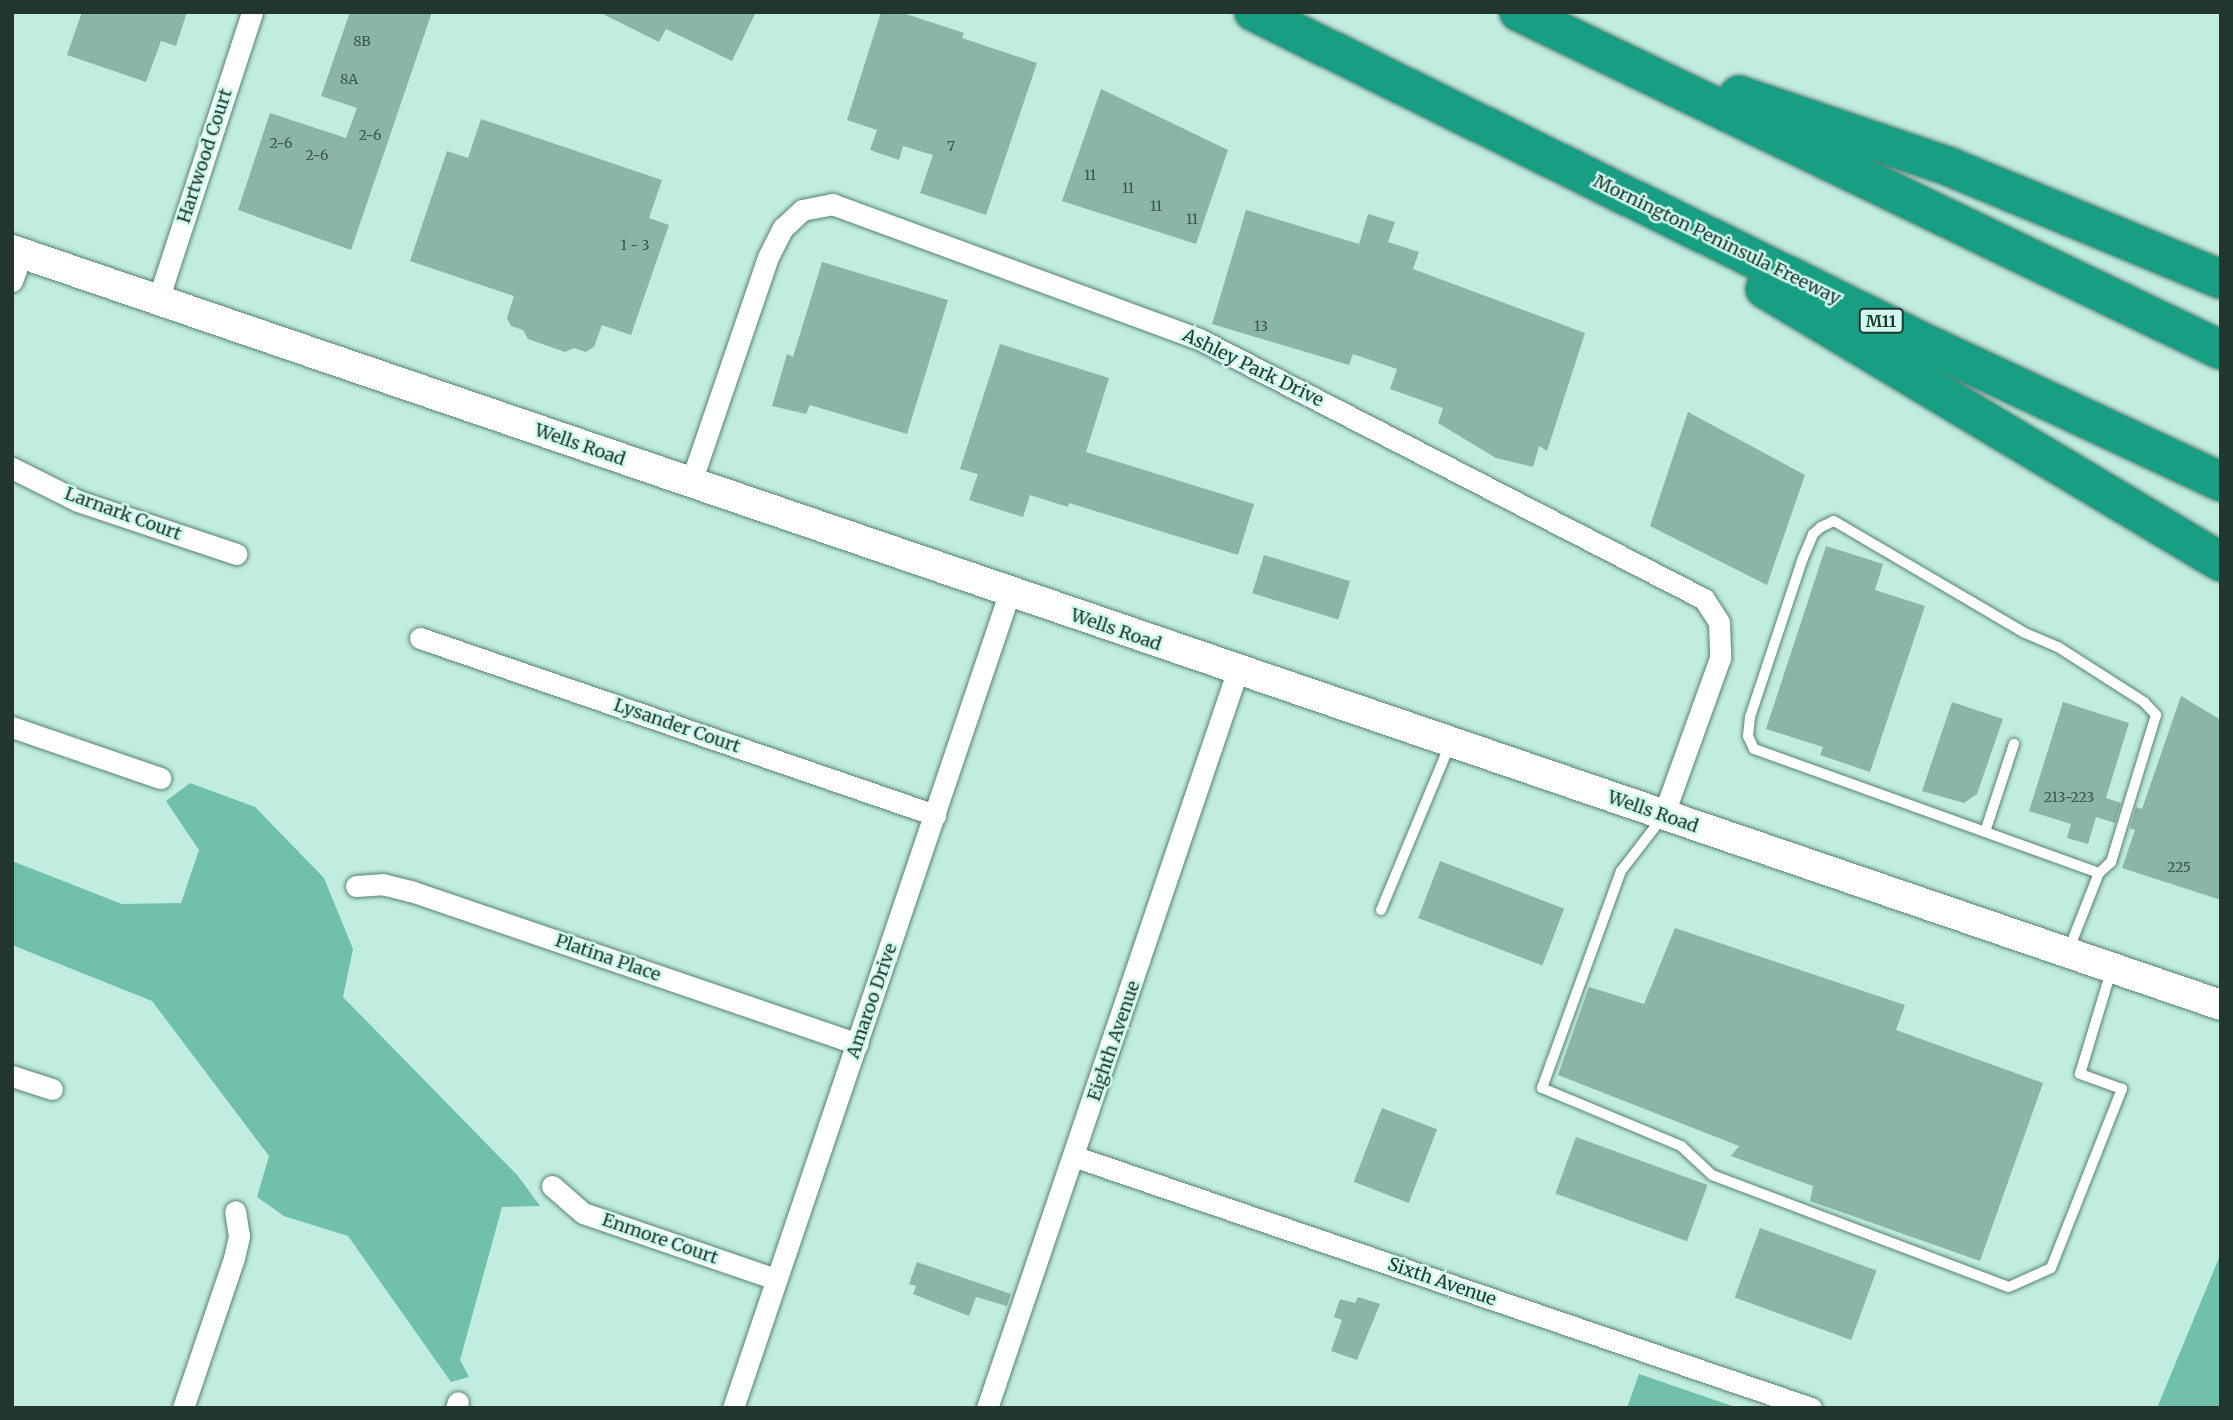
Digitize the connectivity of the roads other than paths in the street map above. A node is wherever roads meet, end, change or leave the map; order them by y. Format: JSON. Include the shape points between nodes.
{"nodes":[{"id":1,"x":252,"y":12,"type":"edge"},
{"id":2,"x":1254,"y":12,"type":"edge"},
{"id":3,"x":1519,"y":12,"type":"edge"},
{"id":4,"x":1571,"y":38,"type":"junction"},
{"id":5,"x":1544,"y":155,"type":"junction"},
{"id":6,"x":15,"y":262,"type":"edge"},
{"id":7,"x":2221,"y":279,"type":"edge"},
{"id":8,"x":158,"y":300,"type":"junction"},
{"id":9,"x":2221,"y":350,"type":"edge"},
{"id":10,"x":12,"y":468,"type":"edge"},
{"id":11,"x":691,"y":482,"type":"junction"},
{"id":12,"x":2221,"y":482,"type":"edge"},
{"id":13,"x":236,"y":554,"type":"dead end"},
{"id":14,"x":2221,"y":562,"type":"edge"},
{"id":15,"x":1009,"y":594,"type":"junction"},
{"id":16,"x":420,"y":638,"type":"dead end"},
{"id":17,"x":1237,"y":672,"type":"junction"},
{"id":18,"x":12,"y":727,"type":"edge"},
{"id":19,"x":1450,"y":744,"type":"junction"},
{"id":20,"x":2014,"y":744,"type":"dead end"},
{"id":21,"x":160,"y":778,"type":"dead end"},
{"id":22,"x":935,"y":815,"type":"junction"},
{"id":23,"x":1663,"y":816,"type":"junction"},
{"id":24,"x":1985,"y":832,"type":"junction"},
{"id":25,"x":2099,"y":873,"type":"junction"},
{"id":26,"x":356,"y":886,"type":"dead end"},
{"id":27,"x":1381,"y":910,"type":"dead end"},
{"id":28,"x":2068,"y":952,"type":"junction"},
{"id":29,"x":2112,"y":967,"type":"junction"},
{"id":30,"x":2221,"y":1006,"type":"edge"},
{"id":31,"x":858,"y":1044,"type":"junction"},
{"id":32,"x":12,"y":1076,"type":"edge"},
{"id":33,"x":52,"y":1088,"type":"dead end"},
{"id":34,"x":1073,"y":1156,"type":"junction"},
{"id":35,"x":552,"y":1186,"type":"dead end"},
{"id":36,"x":236,"y":1210,"type":"dead end"},
{"id":37,"x":776,"y":1279,"type":"junction"},
{"id":38,"x":183,"y":1408,"type":"edge"},
{"id":39,"x":733,"y":1408,"type":"edge"},
{"id":40,"x":987,"y":1408,"type":"edge"},
{"id":41,"x":1811,"y":1408,"type":"edge"}],
"edges":[{"from":1,"to":8,"type":"street","name":"Hartwood Court"},
{"from":2,"to":5,"type":"highway","name":"Mornington Peninsula Freeway","number":"M11"},
{"from":3,"to":4,"type":"highway"},
{"from":4,"to":7,"type":"highway","via":[[1950,167]]},
{"from":4,"to":9,"type":"highway"},
{"from":5,"to":12,"type":"highway","name":"Mornington Peninsula Freeway","number":"M11"},
{"from":5,"to":14,"type":"highway"},
{"from":6,"to":8,"type":"main road","name":"Wells Road"},
{"from":8,"to":11,"type":"main road","name":"Wells Road"},
{"from":10,"to":13,"type":"street","name":"Larnark Court","via":[[78,501]]},
{"from":11,"to":15,"type":"main road","name":"Wells Road"},
{"from":11,"to":23,"type":"street","name":"Ashley Park Drive","via":[[768,257],[783,228],[802,210],[832,204],[1199,339],[1704,599],[1719,622],[1720,658]]},
{"from":15,"to":17,"type":"main road","name":"Wells Road"},
{"from":15,"to":22,"type":"street","name":"Amaroo Drive"},
{"from":16,"to":22,"type":"street","name":"Lysander Court"},
{"from":17,"to":19,"type":"main road","name":"Wells Road"},
{"from":17,"to":34,"type":"street","name":"Eighth Avenue"},
{"from":18,"to":21,"type":"street"},
{"from":19,"to":23,"type":"main road","name":"Wells Road"},
{"from":19,"to":27,"type":"lane"},
{"from":20,"to":24,"type":"lane"},
{"from":22,"to":31,"type":"street","name":"Amaroo Drive"},
{"from":23,"to":28,"type":"main road","name":"Wells Road"},
{"from":23,"to":29,"type":"lane","via":[[1621,871],[1542,1088],[1681,1146],[1712,1175],[2009,1287],[2051,1268],[2122,1089],[2080,1074]]},
{"from":24,"to":25,"type":"lane"},
{"from":24,"to":25,"type":"lane","via":[[1754,749],[1748,736],[1750,717],[1803,558],[1821,527],[1834,521],[2025,633],[2059,647],[2144,702],[2156,715],[2111,862]]},
{"from":25,"to":28,"type":"lane"},
{"from":26,"to":31,"type":"street","name":"Platina Place","via":[[382,884],[411,891]]},
{"from":28,"to":29,"type":"main road","name":"Wells Road"},
{"from":29,"to":30,"type":"main road","name":"Wells Road"},
{"from":31,"to":37,"type":"street","name":"Amaroo Drive"},
{"from":32,"to":33,"type":"street"},
{"from":34,"to":40,"type":"street","name":"Eighth Avenue"},
{"from":34,"to":41,"type":"street","name":"Sixth Avenue"},
{"from":35,"to":37,"type":"street","name":"Enmore Court","via":[[583,1213]]},
{"from":36,"to":38,"type":"street","via":[[239,1236],[234,1258]]},
{"from":37,"to":39,"type":"street","name":"Amaroo Drive"}]}
